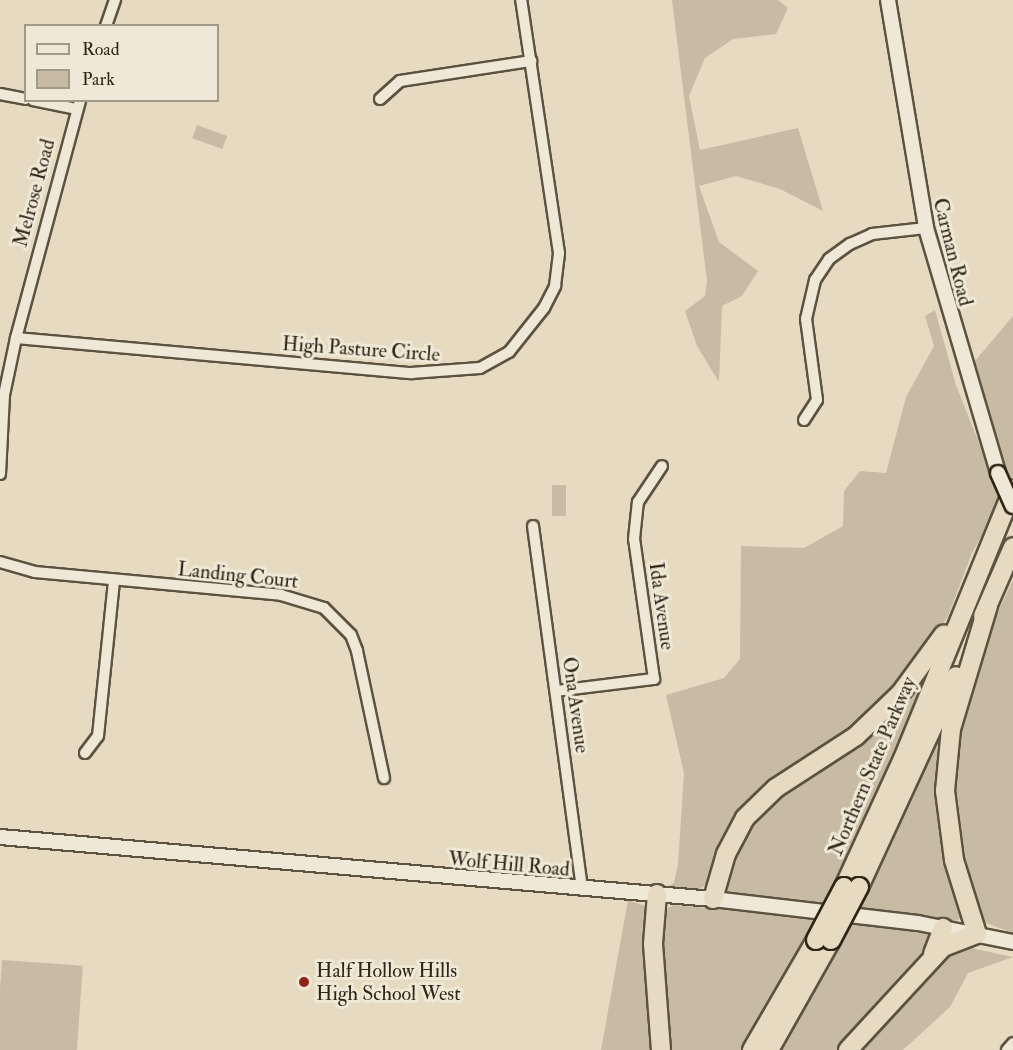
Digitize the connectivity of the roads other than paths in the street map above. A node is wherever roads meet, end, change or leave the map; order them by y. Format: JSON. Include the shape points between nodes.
{"nodes":[{"id":1,"x":115,"y":0,"type":"edge"},
{"id":2,"x":521,"y":0,"type":"edge"},
{"id":3,"x":888,"y":0,"type":"edge"},
{"id":4,"x":107,"y":24,"type":"edge"},
{"id":5,"x":531,"y":61,"type":"junction"},
{"id":6,"x":0,"y":94,"type":"edge"},
{"id":7,"x":24,"y":99,"type":"edge"},
{"id":8,"x":380,"y":99,"type":"dead end"},
{"id":9,"x":51,"y":102,"type":"edge"},
{"id":10,"x":78,"y":105,"type":"edge"},
{"id":11,"x":926,"y":228,"type":"junction"},
{"id":12,"x":16,"y":338,"type":"junction"},
{"id":13,"x":2,"y":395,"type":"edge"},
{"id":14,"x":804,"y":420,"type":"dead end"},
{"id":15,"x":662,"y":466,"type":"dead end"},
{"id":16,"x":0,"y":474,"type":"edge"},
{"id":17,"x":1013,"y":490,"type":"edge"},
{"id":18,"x":1013,"y":506,"type":"edge"},
{"id":19,"x":533,"y":526,"type":"dead end"},
{"id":20,"x":1013,"y":547,"type":"edge"},
{"id":21,"x":0,"y":562,"type":"edge"},
{"id":22,"x":114,"y":580,"type":"junction"},
{"id":23,"x":964,"y":602,"type":"junction"},
{"id":24,"x":988,"y":606,"type":"junction"},
{"id":25,"x":556,"y":692,"type":"junction"},
{"id":26,"x":85,"y":753,"type":"dead end"},
{"id":27,"x":384,"y":778,"type":"dead end"},
{"id":28,"x":0,"y":837,"type":"edge"},
{"id":29,"x":851,"y":887,"type":"junction"},
{"id":30,"x":582,"y":890,"type":"junction"},
{"id":31,"x":657,"y":894,"type":"junction"},
{"id":32,"x":713,"y":899,"type":"junction"},
{"id":33,"x":943,"y":928,"type":"junction"},
{"id":34,"x":977,"y":934,"type":"junction"},
{"id":35,"x":824,"y":940,"type":"junction"},
{"id":36,"x":1013,"y":942,"type":"edge"},
{"id":37,"x":930,"y":961,"type":"junction"},
{"id":38,"x":1013,"y":1043,"type":"edge"},
{"id":39,"x":661,"y":1050,"type":"edge"},
{"id":40,"x":752,"y":1050,"type":"edge"},
{"id":41,"x":769,"y":1050,"type":"edge"},
{"id":42,"x":848,"y":1050,"type":"edge"},
{"id":43,"x":1007,"y":1050,"type":"edge"}],
"edges":[{"from":1,"to":4,"type":"street"},
{"from":2,"to":5,"type":"street","name":"High Pasture Circle"},
{"from":3,"to":11,"type":"street","name":"Carman Road"},
{"from":5,"to":8,"type":"street","via":[[400,81]]},
{"from":5,"to":12,"type":"street","name":"High Pasture Circle","via":[[557,225],[555,286],[531,332],[480,368],[411,373]]},
{"from":6,"to":7,"type":"street"},
{"from":9,"to":10,"type":"street"},
{"from":10,"to":12,"type":"street","name":"Melrose Road"},
{"from":11,"to":14,"type":"street","via":[[872,234],[850,244],[829,259],[814,280],[806,319],[817,400]]},
{"from":11,"to":18,"type":"street","name":"Carman Road","bridge":true,"via":[[998,473]]},
{"from":12,"to":13,"type":"street","name":"Melrose Road"},
{"from":13,"to":16,"type":"street","name":"Melrose Road"},
{"from":15,"to":25,"type":"street","name":"Ida Avenue","via":[[638,502],[634,539],[654,679]]},
{"from":17,"to":23,"type":"highway","name":"Northern State Parkway"},
{"from":19,"to":25,"type":"street","name":"Ona Avenue"},
{"from":20,"to":24,"type":"highway","name":"Northern State Parkway"},
{"from":21,"to":22,"type":"street","name":"Landing Court"},
{"from":22,"to":26,"type":"street","via":[[98,736]]},
{"from":22,"to":27,"type":"street","name":"Landing Court","via":[[281,595],[324,608],[351,635],[357,651]]},
{"from":23,"to":29,"type":"highway","name":"Northern State Parkway"},
{"from":23,"to":32,"type":"highway","via":[[900,694],[856,736],[776,788],[745,818],[726,854]]},
{"from":24,"to":29,"type":"highway","name":"Northern State Parkway"},
{"from":24,"to":34,"type":"highway","via":[[951,729],[946,772],[948,830]]},
{"from":25,"to":30,"type":"street","name":"Ona Avenue"},
{"from":28,"to":30,"type":"street","name":"Wolf Hill Road"},
{"from":29,"to":35,"type":"highway","name":"Northern State Parkway","bridge":true},
{"from":30,"to":31,"type":"street","name":"Wolf Hill Road"},
{"from":31,"to":32,"type":"street","name":"Wolf Hill Road"},
{"from":31,"to":39,"type":"highway","via":[[653,944]]},
{"from":32,"to":33,"type":"street","name":"Wolf Hill Road"},
{"from":33,"to":34,"type":"street","name":"Wolf Hill Road"},
{"from":33,"to":37,"type":"highway"},
{"from":34,"to":36,"type":"street","name":"Wolf Hill Road"},
{"from":34,"to":37,"type":"highway","via":[[950,942]]},
{"from":35,"to":40,"type":"highway","name":"Northern State Parkway"},
{"from":35,"to":41,"type":"highway","name":"Northern State Parkway"},
{"from":37,"to":42,"type":"highway"},
{"from":38,"to":43,"type":"street"}]}
